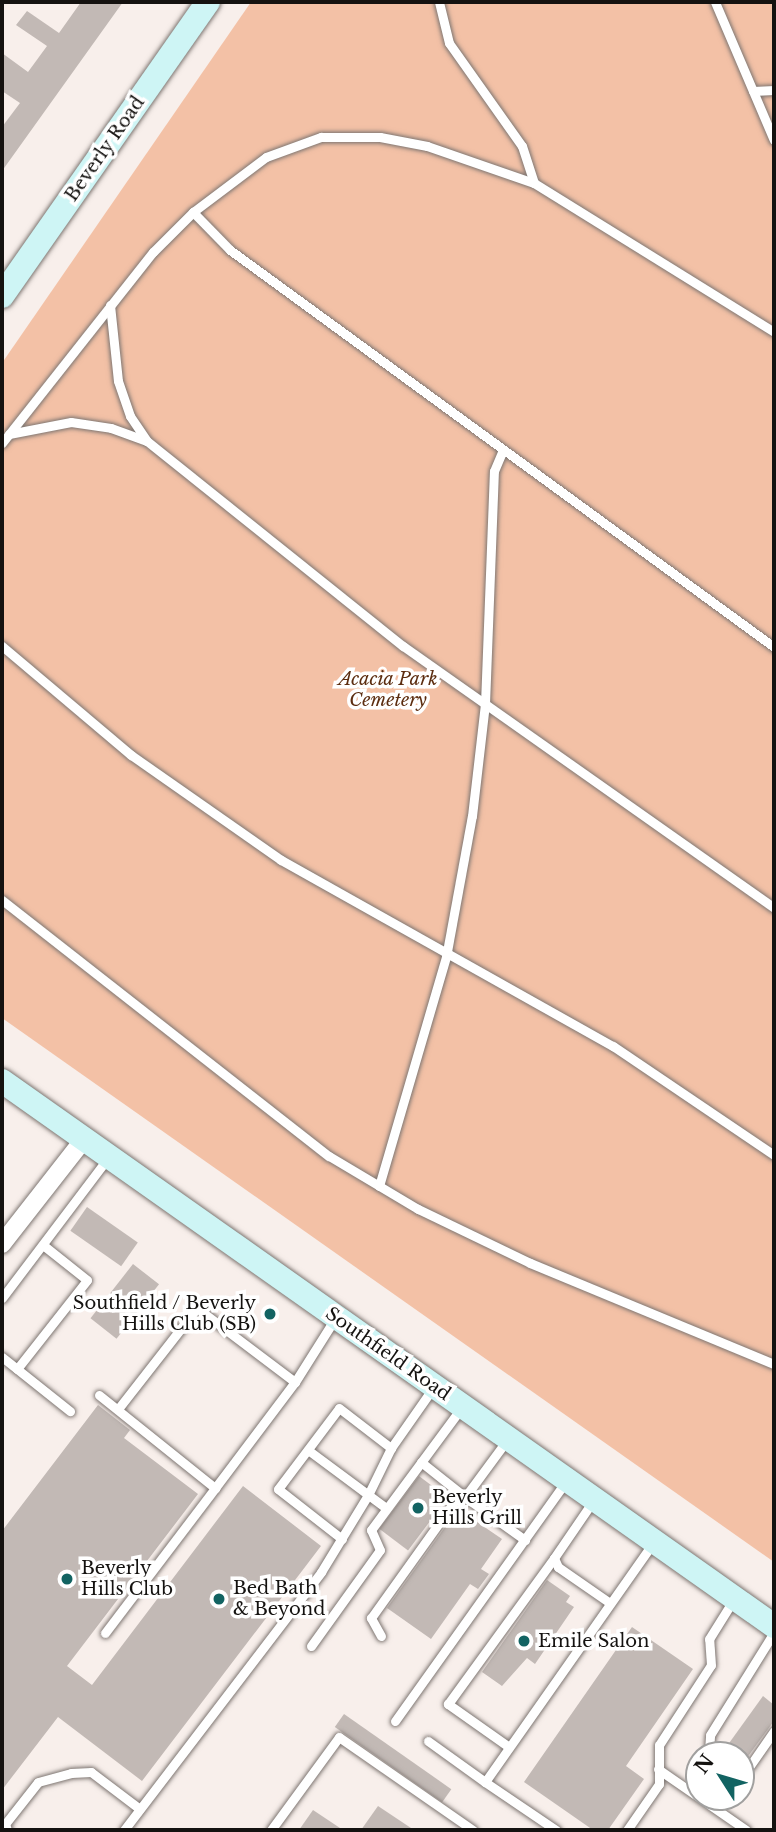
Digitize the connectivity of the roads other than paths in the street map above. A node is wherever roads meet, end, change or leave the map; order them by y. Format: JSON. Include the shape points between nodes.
{"nodes":[{"id":1,"x":208,"y":2,"type":"edge"},
{"id":2,"x":439,"y":2,"type":"edge"},
{"id":3,"x":715,"y":2,"type":"edge"},
{"id":4,"x":774,"y":90,"type":"edge"},
{"id":5,"x":753,"y":91,"type":"junction"},
{"id":6,"x":774,"y":140,"type":"edge"},
{"id":7,"x":534,"y":183,"type":"junction"},
{"id":8,"x":193,"y":212,"type":"junction"},
{"id":9,"x":2,"y":296,"type":"edge"},
{"id":10,"x":110,"y":305,"type":"junction"},
{"id":11,"x":774,"y":332,"type":"edge"},
{"id":12,"x":5,"y":439,"type":"edge"},
{"id":13,"x":147,"y":441,"type":"junction"},
{"id":14,"x":503,"y":450,"type":"junction"},
{"id":15,"x":2,"y":646,"type":"edge"},
{"id":16,"x":774,"y":647,"type":"edge"},
{"id":17,"x":485,"y":705,"type":"junction"},
{"id":18,"x":2,"y":900,"type":"edge"},
{"id":19,"x":774,"y":908,"type":"edge"},
{"id":20,"x":446,"y":957,"type":"junction"},
{"id":21,"x":2,"y":1081,"type":"edge"},
{"id":22,"x":84,"y":1139,"type":"junction"},
{"id":23,"x":774,"y":1155,"type":"edge"},
{"id":24,"x":109,"y":1156,"type":"junction"},
{"id":25,"x":379,"y":1186,"type":"junction"},
{"id":26,"x":2,"y":1244,"type":"edge"},
{"id":27,"x":43,"y":1245,"type":"junction"},
{"id":28,"x":2,"y":1298,"type":"edge"},
{"id":29,"x":337,"y":1317,"type":"junction"},
{"id":30,"x":2,"y":1357,"type":"edge"},
{"id":31,"x":774,"y":1364,"type":"edge"},
{"id":32,"x":17,"y":1369,"type":"junction"},
{"id":33,"x":295,"y":1382,"type":"junction"},
{"id":34,"x":434,"y":1387,"type":"junction"},
{"id":35,"x":99,"y":1395,"type":"dead end"},
{"id":36,"x":462,"y":1406,"type":"junction"},
{"id":37,"x":118,"y":1409,"type":"junction"},
{"id":38,"x":69,"y":1411,"type":"dead end"},
{"id":39,"x":508,"y":1439,"type":"junction"},
{"id":40,"x":391,"y":1448,"type":"junction"},
{"id":41,"x":308,"y":1450,"type":"junction"},
{"id":42,"x":421,"y":1462,"type":"junction"},
{"id":43,"x":566,"y":1481,"type":"junction"},
{"id":44,"x":215,"y":1488,"type":"junction"},
{"id":45,"x":368,"y":1495,"type":"junction"},
{"id":46,"x":465,"y":1497,"type":"junction"},
{"id":47,"x":594,"y":1500,"type":"junction"},
{"id":48,"x":386,"y":1508,"type":"junction"},
{"id":49,"x":342,"y":1539,"type":"junction"},
{"id":50,"x":525,"y":1540,"type":"junction"},
{"id":51,"x":654,"y":1542,"type":"junction"},
{"id":52,"x":554,"y":1558,"type":"junction"},
{"id":53,"x":735,"y":1597,"type":"junction"},
{"id":54,"x":610,"y":1603,"type":"junction"},
{"id":55,"x":774,"y":1626,"type":"edge"},
{"id":56,"x":774,"y":1632,"type":"edge"},
{"id":57,"x":105,"y":1633,"type":"dead end"},
{"id":58,"x":381,"y":1636,"type":"dead end"},
{"id":59,"x":311,"y":1646,"type":"dead end"},
{"id":60,"x":395,"y":1721,"type":"dead end"},
{"id":61,"x":774,"y":1731,"type":"edge"},
{"id":62,"x":428,"y":1741,"type":"dead end"},
{"id":63,"x":710,"y":1741,"type":"edge"},
{"id":64,"x":509,"y":1747,"type":"junction"},
{"id":65,"x":755,"y":1758,"type":"edge"},
{"id":66,"x":658,"y":1769,"type":"junction"},
{"id":67,"x":485,"y":1782,"type":"junction"},
{"id":68,"x":140,"y":1809,"type":"junction"},
{"id":69,"x":7,"y":1830,"type":"edge"},
{"id":70,"x":124,"y":1830,"type":"edge"},
{"id":71,"x":271,"y":1830,"type":"edge"},
{"id":72,"x":472,"y":1830,"type":"edge"},
{"id":73,"x":556,"y":1830,"type":"edge"},
{"id":74,"x":627,"y":1830,"type":"edge"},
{"id":75,"x":746,"y":1830,"type":"edge"}],
"edges":[{"from":1,"to":9,"type":"main road","name":"Beverly Road"},
{"from":2,"to":7,"type":"lane","via":[[449,43],[522,146]]},
{"from":3,"to":5,"type":"lane"},
{"from":4,"to":5,"type":"lane"},
{"from":5,"to":6,"type":"lane"},
{"from":7,"to":8,"type":"lane","via":[[427,146],[380,137],[321,137],[266,157]]},
{"from":7,"to":11,"type":"lane"},
{"from":8,"to":10,"type":"lane"},
{"from":8,"to":14,"type":"lane","via":[[229,250]]},
{"from":10,"to":12,"type":"lane"},
{"from":10,"to":13,"type":"lane","via":[[118,381],[130,416]]},
{"from":12,"to":13,"type":"lane","via":[[71,422],[111,428]]},
{"from":13,"to":17,"type":"lane","via":[[347,604]]},
{"from":14,"to":16,"type":"lane"},
{"from":14,"to":17,"type":"lane","via":[[494,471],[491,506]]},
{"from":15,"to":20,"type":"lane","via":[[131,755],[208,810],[281,860]]},
{"from":17,"to":19,"type":"lane"},
{"from":17,"to":20,"type":"lane","via":[[472,816]]},
{"from":18,"to":25,"type":"lane","via":[[260,1105]]},
{"from":20,"to":23,"type":"lane","via":[[613,1046]]},
{"from":20,"to":25,"type":"lane"},
{"from":21,"to":22,"type":"main road","name":"Southfield Road"},
{"from":22,"to":24,"type":"main road","name":"Southfield Road"},
{"from":22,"to":26,"type":"street"},
{"from":24,"to":27,"type":"lane"},
{"from":24,"to":29,"type":"main road","name":"Southfield Road"},
{"from":25,"to":31,"type":"lane","via":[[530,1263]]},
{"from":27,"to":28,"type":"lane"},
{"from":27,"to":32,"type":"lane","via":[[87,1280]]},
{"from":29,"to":33,"type":"lane"},
{"from":29,"to":34,"type":"main road","name":"Southfield Road"},
{"from":30,"to":32,"type":"lane"},
{"from":32,"to":38,"type":"lane"},
{"from":33,"to":37,"type":"lane","via":[[197,1308]]},
{"from":33,"to":44,"type":"lane"},
{"from":34,"to":36,"type":"main road","name":"Southfield Road"},
{"from":34,"to":40,"type":"lane"},
{"from":35,"to":37,"type":"lane"},
{"from":36,"to":39,"type":"main road","name":"Southfield Road"},
{"from":36,"to":42,"type":"lane"},
{"from":37,"to":44,"type":"lane"},
{"from":39,"to":43,"type":"main road","name":"Southfield Road"},
{"from":39,"to":46,"type":"lane"},
{"from":40,"to":41,"type":"lane","via":[[339,1408]]},
{"from":40,"to":45,"type":"lane"},
{"from":41,"to":45,"type":"lane"},
{"from":41,"to":49,"type":"lane","via":[[278,1489]]},
{"from":42,"to":46,"type":"lane"},
{"from":42,"to":48,"type":"lane"},
{"from":43,"to":47,"type":"main road","name":"Southfield Road"},
{"from":43,"to":50,"type":"lane"},
{"from":44,"to":57,"type":"lane"},
{"from":45,"to":48,"type":"lane"},
{"from":45,"to":49,"type":"lane"},
{"from":46,"to":50,"type":"lane"},
{"from":46,"to":58,"type":"lane","via":[[457,1498],[371,1618]]},
{"from":47,"to":51,"type":"main road","name":"Southfield Road"},
{"from":47,"to":52,"type":"lane"},
{"from":48,"to":59,"type":"lane","via":[[371,1530],[380,1550]]},
{"from":49,"to":68,"type":"lane"},
{"from":50,"to":60,"type":"lane"},
{"from":51,"to":53,"type":"main road","name":"Southfield Road"},
{"from":51,"to":54,"type":"lane"},
{"from":52,"to":54,"type":"lane","via":[[558,1567]]},
{"from":52,"to":64,"type":"lane","via":[[448,1704]]},
{"from":53,"to":55,"type":"main road","name":"Southfield Road"},
{"from":53,"to":66,"type":"lane","via":[[709,1639],[710,1665],[659,1745]]},
{"from":54,"to":64,"type":"lane"},
{"from":56,"to":63,"type":"lane"},
{"from":61,"to":65,"type":"lane"},
{"from":62,"to":67,"type":"lane"},
{"from":64,"to":67,"type":"lane"},
{"from":66,"to":74,"type":"lane","via":[[659,1784]]},
{"from":66,"to":75,"type":"lane"},
{"from":67,"to":73,"type":"lane"},
{"from":68,"to":69,"type":"lane","via":[[92,1772],[71,1773],[38,1782],[5,1824]]},
{"from":68,"to":70,"type":"lane"},
{"from":71,"to":72,"type":"lane","via":[[339,1737]]}]}
